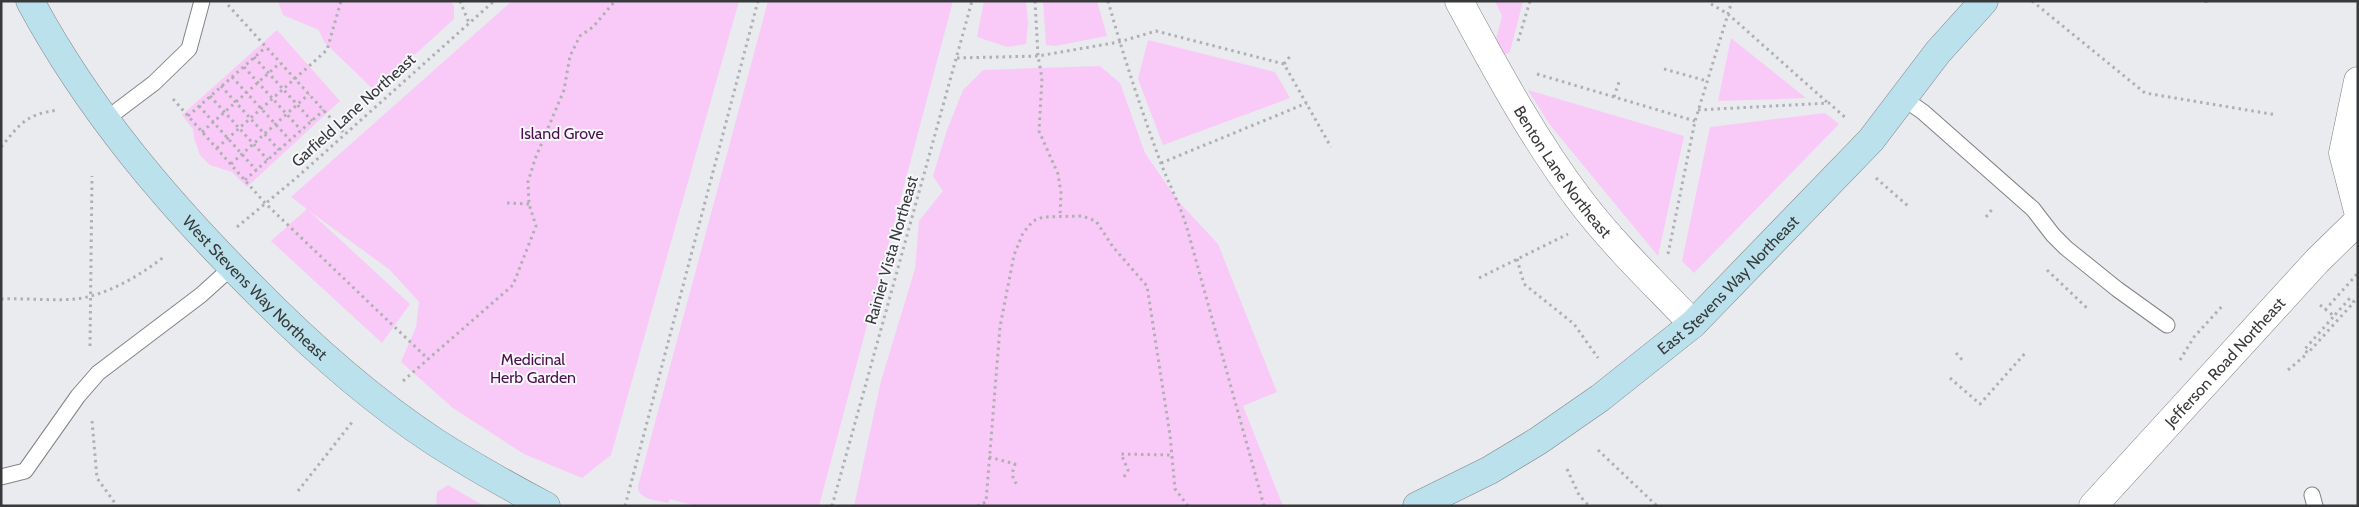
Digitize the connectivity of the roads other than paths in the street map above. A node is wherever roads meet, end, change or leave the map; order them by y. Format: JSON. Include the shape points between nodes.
{"nodes":[{"id":1,"x":30,"y":1,"type":"edge"},
{"id":2,"x":202,"y":1,"type":"edge"},
{"id":3,"x":1459,"y":1,"type":"edge"},
{"id":4,"x":1974,"y":4,"type":"edge"},
{"id":5,"x":2358,"y":81,"type":"edge"},
{"id":6,"x":1903,"y":98,"type":"junction"},
{"id":7,"x":104,"y":120,"type":"junction"},
{"id":8,"x":2358,"y":211,"type":"edge"},
{"id":9,"x":2358,"y":221,"type":"edge"},
{"id":10,"x":232,"y":267,"type":"junction"},
{"id":11,"x":1692,"y":324,"type":"junction"},
{"id":12,"x":2167,"y":326,"type":"dead end"},
{"id":13,"x":1,"y":478,"type":"edge"},
{"id":14,"x":546,"y":506,"type":"edge"},
{"id":15,"x":1417,"y":506,"type":"edge"},
{"id":16,"x":2094,"y":506,"type":"edge"}],
"edges":[{"from":1,"to":7,"type":"street","name":"West Stevens Way Northeast"},
{"from":2,"to":7,"type":"lane","via":[[189,49],[154,83]]},
{"from":3,"to":11,"type":"street","name":"Benton Lane Northeast","via":[[1506,72],[1532,132],[1583,204]]},
{"from":4,"to":6,"type":"street","name":"East Stevens Way Northeast"},
{"from":5,"to":8,"type":"street","via":[[2343,153]]},
{"from":6,"to":11,"type":"street","name":"East Stevens Way Northeast","via":[[1871,140]]},
{"from":6,"to":12,"type":"lane","via":[[2033,209],[2066,248]]},
{"from":7,"to":10,"type":"street","name":"West Stevens Way Northeast","via":[[152,180]]},
{"from":9,"to":16,"type":"street","name":"Jefferson Road Northeast","via":[[2317,261]]},
{"from":10,"to":13,"type":"lane","via":[[201,295],[98,373],[26,471]]},
{"from":10,"to":14,"type":"street","name":"West Stevens Way Northeast","via":[[304,337],[378,401],[434,441]]},
{"from":11,"to":15,"type":"street","name":"East Stevens Way Northeast","via":[[1600,398],[1538,441],[1490,470]]}]}
